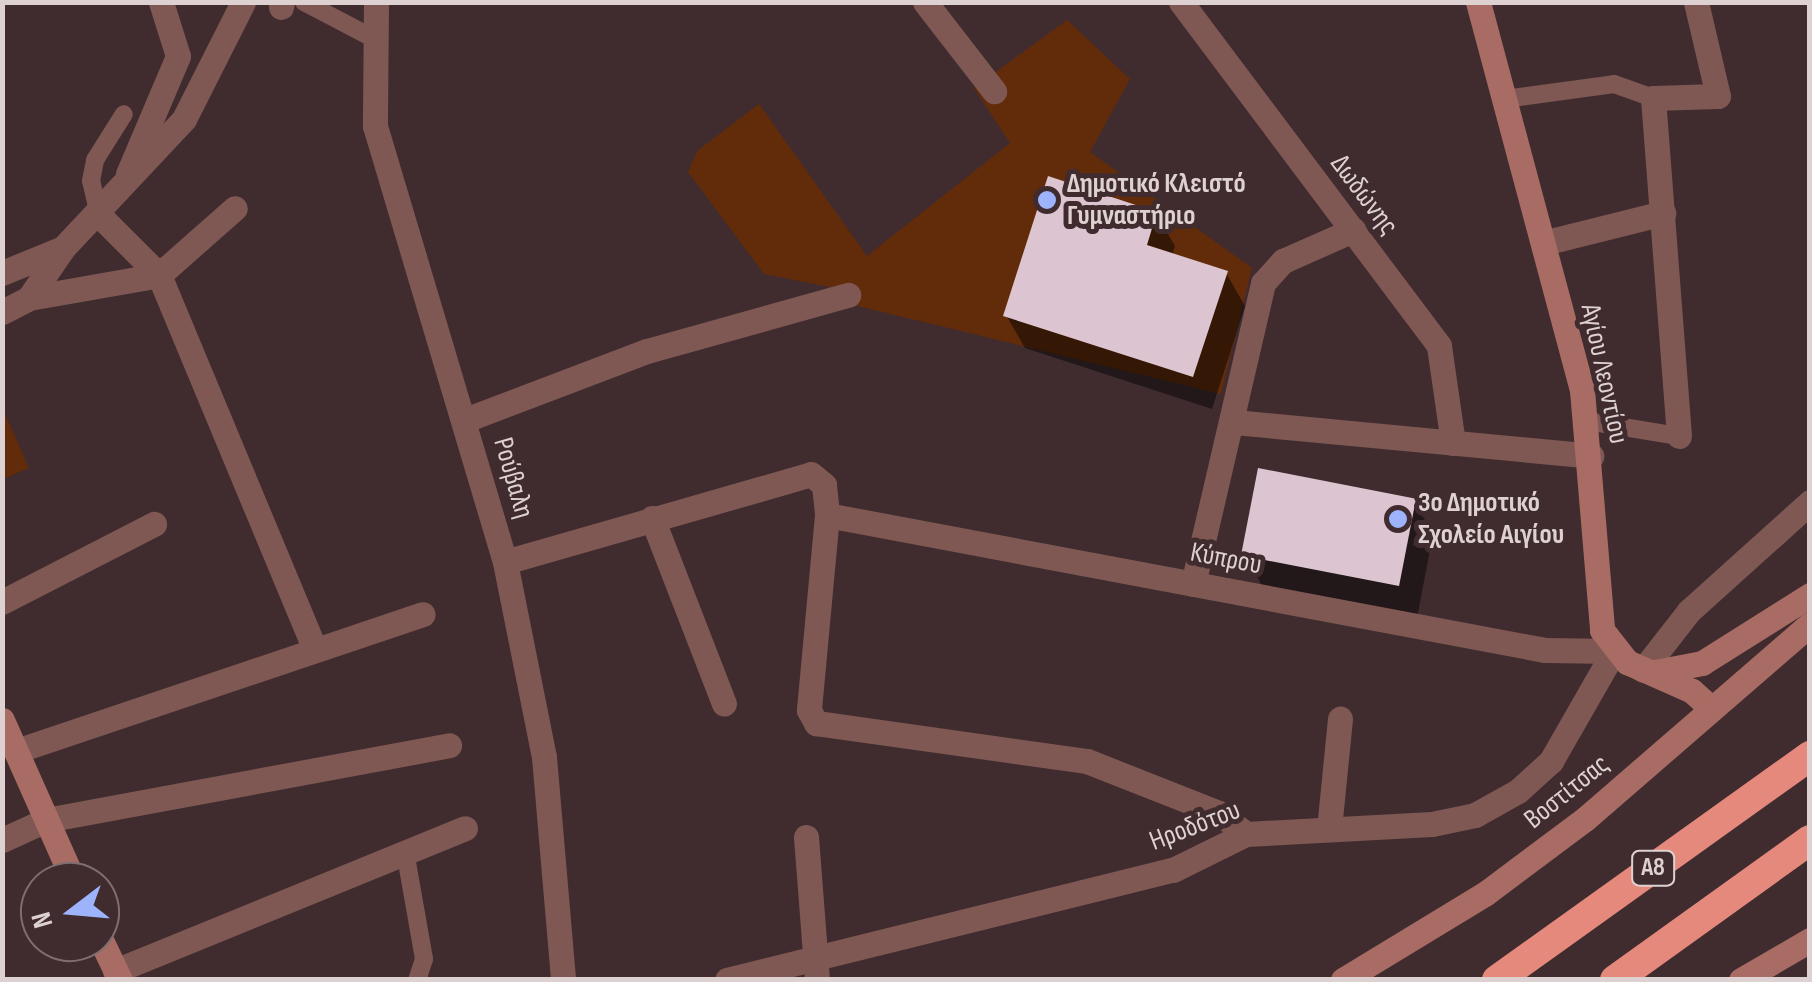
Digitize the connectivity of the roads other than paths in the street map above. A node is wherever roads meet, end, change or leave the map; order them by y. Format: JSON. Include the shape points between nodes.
{"nodes":[{"id":1,"x":161,"y":2,"type":"edge"},
{"id":2,"x":243,"y":2,"type":"edge"},
{"id":3,"x":376,"y":2,"type":"edge"},
{"id":4,"x":925,"y":2,"type":"edge"},
{"id":5,"x":1181,"y":2,"type":"edge"},
{"id":6,"x":1478,"y":2,"type":"edge"},
{"id":7,"x":1696,"y":2,"type":"edge"},
{"id":8,"x":289,"y":4,"type":"edge"},
{"id":9,"x":372,"y":37,"type":"junction"},
{"id":10,"x":994,"y":91,"type":"dead end"},
{"id":11,"x":1653,"y":98,"type":"junction"},
{"id":12,"x":1505,"y":99,"type":"junction"},
{"id":13,"x":124,"y":114,"type":"dead end"},
{"id":14,"x":122,"y":188,"type":"junction"},
{"id":15,"x":236,"y":208,"type":"dead end"},
{"id":16,"x":1663,"y":214,"type":"junction"},
{"id":17,"x":98,"y":215,"type":"junction"},
{"id":18,"x":1352,"y":230,"type":"junction"},
{"id":19,"x":1543,"y":243,"type":"junction"},
{"id":20,"x":63,"y":248,"type":"junction"},
{"id":21,"x":2,"y":274,"type":"edge"},
{"id":22,"x":159,"y":275,"type":"junction"},
{"id":23,"x":848,"y":295,"type":"dead end"},
{"id":24,"x":29,"y":298,"type":"junction"},
{"id":25,"x":2,"y":312,"type":"edge"},
{"id":26,"x":465,"y":420,"type":"junction"},
{"id":27,"x":1588,"y":420,"type":"junction"},
{"id":28,"x":1234,"y":422,"type":"junction"},
{"id":29,"x":1679,"y":436,"type":"joint"},
{"id":30,"x":1453,"y":443,"type":"junction"},
{"id":31,"x":1591,"y":456,"type":"junction"},
{"id":32,"x":1810,"y":502,"type":"edge"},
{"id":33,"x":827,"y":516,"type":"junction"},
{"id":34,"x":652,"y":518,"type":"junction"},
{"id":35,"x":154,"y":524,"type":"dead end"},
{"id":36,"x":505,"y":562,"type":"junction"},
{"id":37,"x":1193,"y":584,"type":"junction"},
{"id":38,"x":1810,"y":595,"type":"edge"},
{"id":39,"x":2,"y":602,"type":"edge"},
{"id":40,"x":423,"y":614,"type":"dead end"},
{"id":41,"x":1810,"y":624,"type":"edge"},
{"id":42,"x":314,"y":647,"type":"junction"},
{"id":43,"x":1614,"y":651,"type":"junction"},
{"id":44,"x":1649,"y":671,"type":"junction"},
{"id":45,"x":724,"y":704,"type":"dead end"},
{"id":46,"x":1711,"y":708,"type":"junction"},
{"id":47,"x":1340,"y":719,"type":"dead end"},
{"id":48,"x":2,"y":720,"type":"edge"},
{"id":49,"x":449,"y":744,"type":"dead end"},
{"id":50,"x":16,"y":750,"type":"junction"},
{"id":51,"x":1810,"y":756,"type":"edge"},
{"id":52,"x":46,"y":820,"type":"junction"},
{"id":53,"x":465,"y":828,"type":"dead end"},
{"id":54,"x":1329,"y":829,"type":"junction"},
{"id":55,"x":1246,"y":834,"type":"junction"},
{"id":56,"x":806,"y":838,"type":"dead end"},
{"id":57,"x":2,"y":840,"type":"edge"},
{"id":58,"x":1810,"y":840,"type":"edge"},
{"id":59,"x":405,"y":852,"type":"junction"},
{"id":60,"x":65,"y":862,"type":"edge"},
{"id":61,"x":1810,"y":940,"type":"edge"},
{"id":62,"x":816,"y":968,"type":"edge"},
{"id":63,"x":118,"y":975,"type":"edge"},
{"id":64,"x":418,"y":980,"type":"edge"},
{"id":65,"x":563,"y":980,"type":"edge"},
{"id":66,"x":727,"y":980,"type":"edge"},
{"id":67,"x":1344,"y":980,"type":"edge"},
{"id":68,"x":1497,"y":980,"type":"edge"},
{"id":69,"x":1614,"y":980,"type":"edge"},
{"id":70,"x":1741,"y":980,"type":"edge"}],
"edges":[{"from":1,"to":14,"type":"street","via":[[178,56]]},
{"from":2,"to":14,"type":"street","via":[[184,119]]},
{"from":3,"to":9,"type":"street","name":"Ρούβαλη"},
{"from":4,"to":10,"type":"street"},
{"from":5,"to":18,"type":"street","name":"Δωδώνης"},
{"from":6,"to":12,"type":"street","name":"Αγίου Λεοντίου"},
{"from":7,"to":11,"type":"street","via":[[1718,96]]},
{"from":8,"to":9,"type":"lane"},
{"from":9,"to":26,"type":"street","name":"Ρούβαλη","via":[[376,126],[389,187]]},
{"from":11,"to":12,"type":"lane","via":[[1614,84]]},
{"from":11,"to":16,"type":"street"},
{"from":12,"to":19,"type":"street","name":"Αγίου Λεοντίου"},
{"from":13,"to":17,"type":"lane","via":[[95,160],[91,181]]},
{"from":14,"to":17,"type":"street"},
{"from":15,"to":22,"type":"street"},
{"from":16,"to":19,"type":"street"},
{"from":16,"to":29,"type":"street"},
{"from":17,"to":20,"type":"street"},
{"from":17,"to":22,"type":"street"},
{"from":18,"to":28,"type":"street","via":[[1272,268]]},
{"from":18,"to":30,"type":"street","name":"Δωδώνης","via":[[1438,346]]},
{"from":19,"to":27,"type":"street","name":"Αγίου Λεοντίου"},
{"from":20,"to":21,"type":"street"},
{"from":20,"to":24,"type":"street"},
{"from":22,"to":24,"type":"street"},
{"from":22,"to":42,"type":"street"},
{"from":23,"to":26,"type":"street","via":[[646,351]]},
{"from":24,"to":25,"type":"street"},
{"from":26,"to":36,"type":"street","name":"Ρούβαλη"},
{"from":27,"to":29,"type":"lane"},
{"from":27,"to":31,"type":"street","name":"Αγίου Λεοντίου"},
{"from":28,"to":30,"type":"street"},
{"from":28,"to":37,"type":"street"},
{"from":30,"to":31,"type":"street"},
{"from":31,"to":43,"type":"street","name":"Αγίου Λεοντίου","via":[[1600,621]]},
{"from":32,"to":44,"type":"street","via":[[1689,612]]},
{"from":33,"to":34,"type":"street","via":[[824,485],[811,474]]},
{"from":33,"to":37,"type":"street","name":"Κύπρου"},
{"from":33,"to":55,"type":"street","via":[[808,710],[818,725],[1088,761],[1219,813]]},
{"from":34,"to":36,"type":"street"},
{"from":34,"to":45,"type":"street"},
{"from":35,"to":39,"type":"street"},
{"from":36,"to":65,"type":"street","name":"Ρούβαλη","via":[[544,758]]},
{"from":37,"to":43,"type":"street","name":"Κύπρου","via":[[1561,652]]},
{"from":38,"to":44,"type":"street","via":[[1702,662]]},
{"from":40,"to":42,"type":"street"},
{"from":41,"to":46,"type":"street","name":"Βοστίτσας"},
{"from":42,"to":50,"type":"street"},
{"from":43,"to":44,"type":"street"},
{"from":43,"to":54,"type":"street","name":"Ηροδότου","via":[[1558,752],[1503,802],[1447,822]]},
{"from":44,"to":46,"type":"street"},
{"from":46,"to":67,"type":"street","name":"Βοστίτσας","via":[[1585,819],[1486,893]]},
{"from":47,"to":54,"type":"street"},
{"from":48,"to":50,"type":"street"},
{"from":49,"to":52,"type":"street"},
{"from":50,"to":52,"type":"street"},
{"from":51,"to":68,"type":"highway","number":"Α8"},
{"from":52,"to":57,"type":"street"},
{"from":52,"to":60,"type":"street"},
{"from":53,"to":59,"type":"street"},
{"from":54,"to":55,"type":"street","name":"Ηροδότου"},
{"from":55,"to":62,"type":"street","name":"Ηροδότου","via":[[1173,870]]},
{"from":56,"to":62,"type":"street"},
{"from":58,"to":69,"type":"highway","number":"Α8"},
{"from":59,"to":63,"type":"street"},
{"from":59,"to":64,"type":"lane","via":[[424,959]]},
{"from":61,"to":70,"type":"street"},
{"from":62,"to":66,"type":"street","name":"Ηροδότου"}]}
